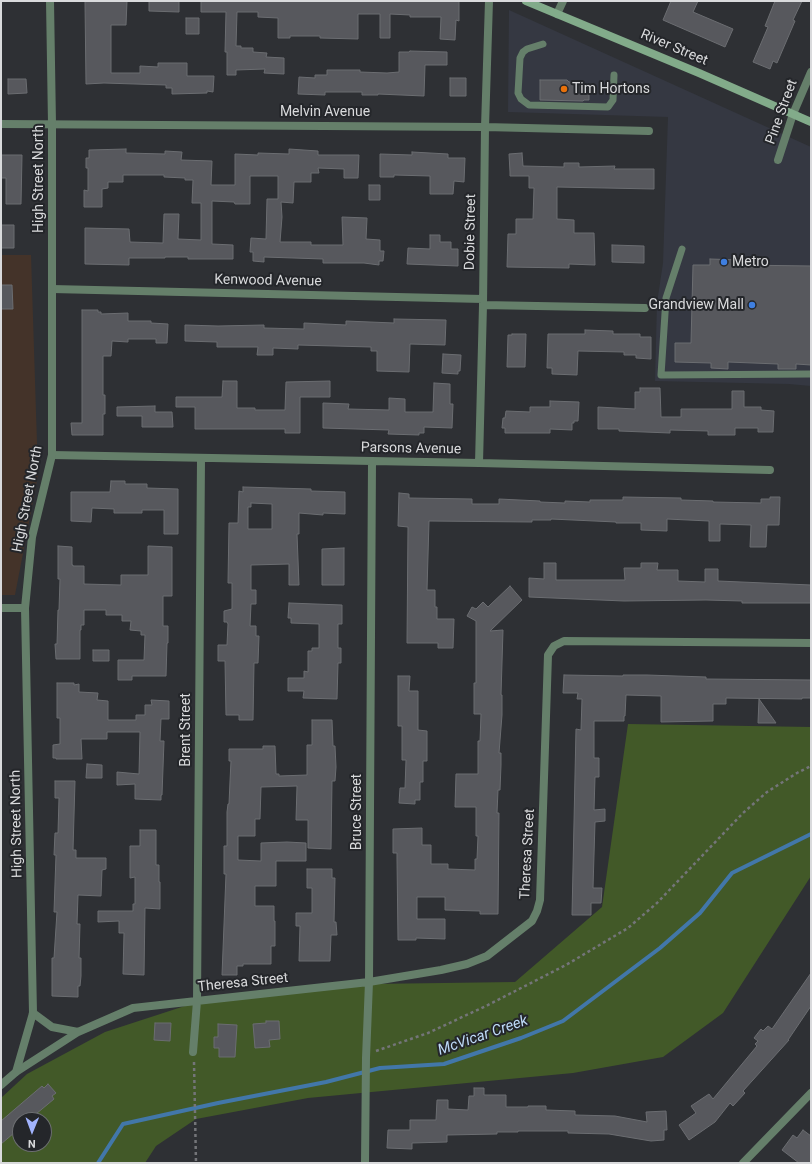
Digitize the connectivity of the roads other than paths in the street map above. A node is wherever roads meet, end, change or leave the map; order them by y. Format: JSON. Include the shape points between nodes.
{"nodes":[{"id":1,"x":50,"y":1,"type":"edge"},
{"id":2,"x":489,"y":1,"type":"edge"},
{"id":3,"x":526,"y":1,"type":"edge"},
{"id":4,"x":563,"y":1,"type":"edge"},
{"id":5,"x":557,"y":14,"type":"junction"},
{"id":6,"x":543,"y":44,"type":"dead end"},
{"id":7,"x":811,"y":72,"type":"edge"},
{"id":8,"x":614,"y":75,"type":"dead end"},
{"id":9,"x":793,"y":114,"type":"junction"},
{"id":10,"x":811,"y":122,"type":"edge"},
{"id":11,"x":1,"y":124,"type":"edge"},
{"id":12,"x":52,"y":124,"type":"junction"},
{"id":13,"x":485,"y":127,"type":"junction"},
{"id":14,"x":649,"y":131,"type":"dead end"},
{"id":15,"x":778,"y":160,"type":"dead end"},
{"id":16,"x":682,"y":249,"type":"dead end"},
{"id":17,"x":52,"y":289,"type":"junction"},
{"id":18,"x":483,"y":302,"type":"junction"},
{"id":19,"x":645,"y":308,"type":"dead end"},
{"id":20,"x":811,"y":374,"type":"edge"},
{"id":21,"x":52,"y":455,"type":"junction"},
{"id":22,"x":201,"y":459,"type":"junction"},
{"id":23,"x":372,"y":462,"type":"junction"},
{"id":24,"x":478,"y":463,"type":"junction"},
{"id":25,"x":770,"y":470,"type":"dead end"},
{"id":26,"x":1,"y":608,"type":"edge"},
{"id":27,"x":25,"y":608,"type":"junction"},
{"id":28,"x":811,"y":643,"type":"edge"},
{"id":29,"x":369,"y":982,"type":"junction"},
{"id":30,"x":197,"y":1001,"type":"junction"},
{"id":31,"x":33,"y":1013,"type":"junction"},
{"id":32,"x":78,"y":1032,"type":"junction"},
{"id":33,"x":193,"y":1052,"type":"road end"},
{"id":34,"x":16,"y":1072,"type":"junction"},
{"id":35,"x":1,"y":1085,"type":"edge"},
{"id":36,"x":811,"y":1093,"type":"edge"},
{"id":37,"x":365,"y":1163,"type":"edge"},
{"id":38,"x":742,"y":1163,"type":"edge"}],
"edges":[{"from":1,"to":12,"type":"street","name":"High Street North"},
{"from":2,"to":13,"type":"street","name":"Dobie Street"},
{"from":3,"to":5,"type":"main road","name":"River Street"},
{"from":4,"to":5,"type":"street"},
{"from":5,"to":9,"type":"main road","name":"River Street"},
{"from":6,"to":8,"type":"lane","via":[[527,49],[520,58],[518,93],[520,99],[529,105],[608,107],[614,100]]},
{"from":7,"to":9,"type":"street","name":"Pine Street"},
{"from":9,"to":10,"type":"main road","name":"River Street"},
{"from":9,"to":15,"type":"street","name":"Pine Street"},
{"from":11,"to":12,"type":"street","name":"Melvin Avenue"},
{"from":12,"to":13,"type":"street","name":"Melvin Avenue"},
{"from":12,"to":17,"type":"street","name":"High Street North"},
{"from":13,"to":14,"type":"street","name":"Melvin Avenue"},
{"from":13,"to":18,"type":"street","name":"Dobie Street"},
{"from":16,"to":20,"type":"lane","via":[[666,298],[661,375]]},
{"from":17,"to":18,"type":"street","name":"Kenwood Avenue"},
{"from":17,"to":21,"type":"street","name":"High Street North"},
{"from":18,"to":19,"type":"street","name":"Kenwood Avenue"},
{"from":18,"to":24,"type":"street","name":"Dobie Street"},
{"from":21,"to":22,"type":"street","name":"Parsons Avenue"},
{"from":21,"to":27,"type":"street","name":"High Street North","via":[[32,537]]},
{"from":22,"to":23,"type":"street","name":"Parsons Avenue"},
{"from":22,"to":30,"type":"street","name":"Brent Street"},
{"from":23,"to":24,"type":"street","name":"Parsons Avenue"},
{"from":23,"to":29,"type":"street","name":"Bruce Street"},
{"from":24,"to":25,"type":"street","name":"Parsons Avenue"},
{"from":26,"to":27,"type":"street"},
{"from":27,"to":31,"type":"street","name":"High Street North"},
{"from":28,"to":29,"type":"street","name":"Theresa Street","via":[[564,641],[554,646],[548,654],[540,900],[532,921],[487,956],[467,964]]},
{"from":29,"to":30,"type":"street","name":"Theresa Street"},
{"from":29,"to":37,"type":"street","name":"Bruce Street"},
{"from":30,"to":32,"type":"street","name":"Theresa Street","via":[[134,1008]]},
{"from":30,"to":33,"type":"street","name":"Brent Street"},
{"from":31,"to":32,"type":"street","via":[[52,1027]]},
{"from":31,"to":34,"type":"street","name":"High Street North"},
{"from":32,"to":34,"type":"street","name":"Theresa Street"},
{"from":34,"to":35,"type":"street","name":"Theresa Street"},
{"from":36,"to":38,"type":"street"}]}
